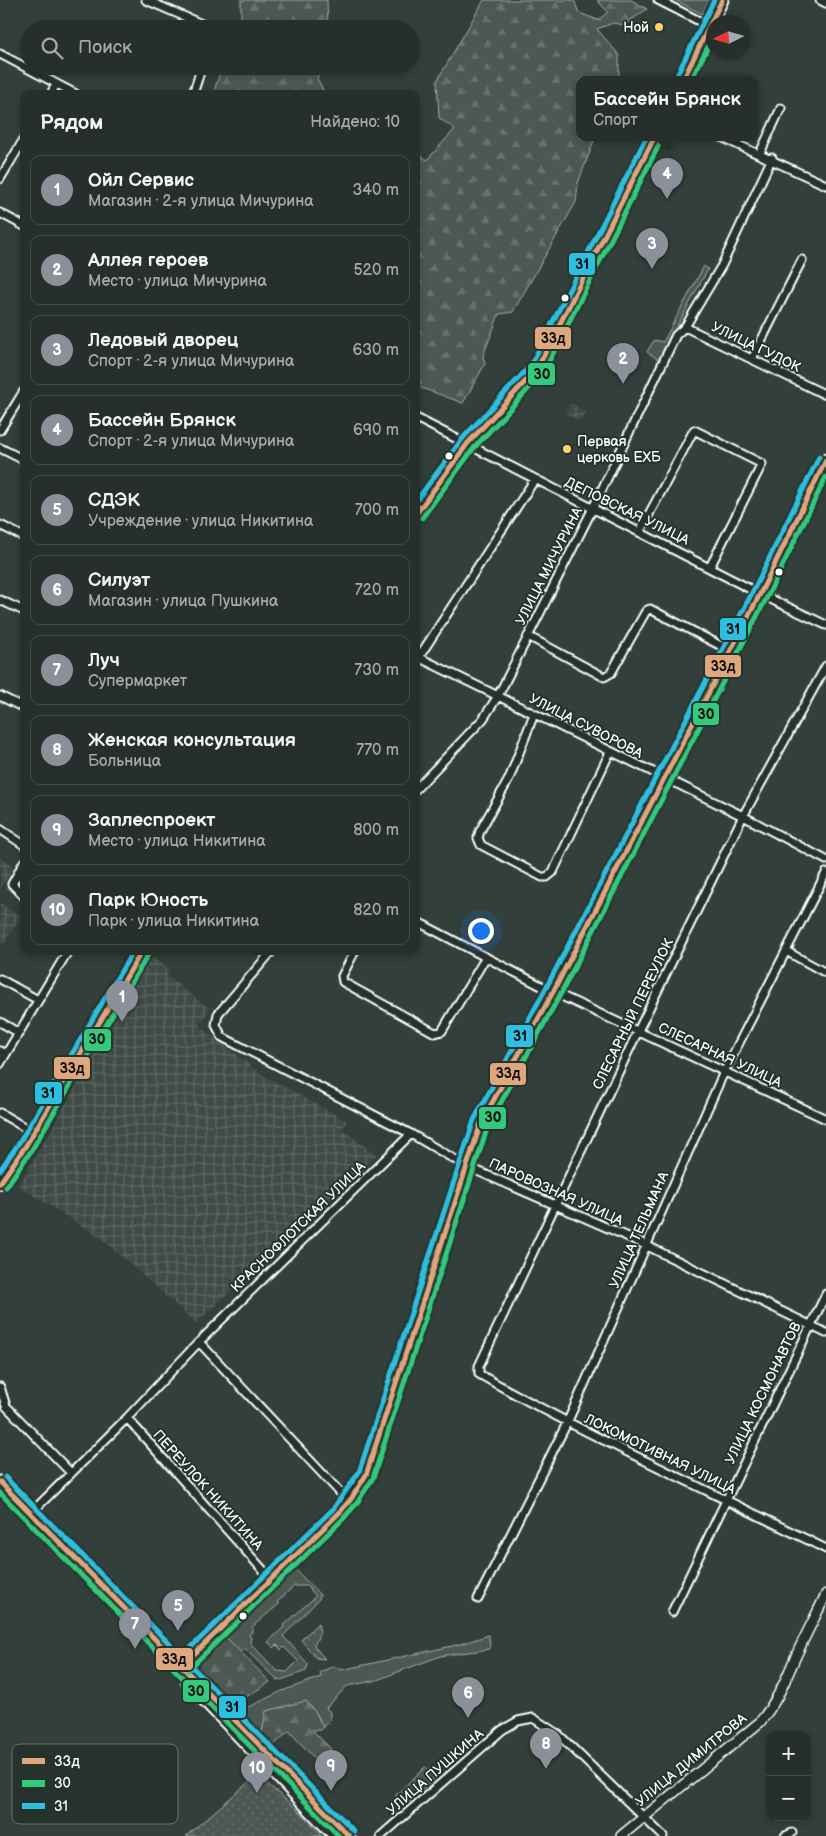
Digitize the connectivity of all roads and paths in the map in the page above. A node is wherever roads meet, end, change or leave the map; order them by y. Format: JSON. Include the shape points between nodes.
{"nodes":[{"id":1,"x":146,"y":0,"type":"edge"},
{"id":2,"x":658,"y":0,"type":"edge"},
{"id":3,"x":722,"y":0,"type":"edge"},
{"id":4,"x":820,"y":0,"type":"edge"},
{"id":5,"x":826,"y":3,"type":"edge"},
{"id":6,"x":714,"y":15,"type":"edge"},
{"id":7,"x":192,"y":20,"type":"edge"},
{"id":8,"x":706,"y":24,"type":"edge"},
{"id":9,"x":706,"y":32,"type":"edge"},
{"id":10,"x":0,"y":54,"type":"edge"},
{"id":11,"x":20,"y":65,"type":"edge"},
{"id":12,"x":39,"y":75,"type":"edge"},
{"id":13,"x":199,"y":75,"type":"edge"},
{"id":14,"x":685,"y":76,"type":"edge"},
{"id":15,"x":56,"y":84,"type":"junction"},
{"id":16,"x":53,"y":90,"type":"edge"},
{"id":17,"x":68,"y":90,"type":"edge"},
{"id":18,"x":194,"y":90,"type":"edge"},
{"id":19,"x":781,"y":108,"type":"dead end"},
{"id":20,"x":652,"y":141,"type":"edge"},
{"id":21,"x":730,"y":141,"type":"edge"},
{"id":22,"x":20,"y":146,"type":"edge"},
{"id":23,"x":760,"y":153,"type":"junction"},
{"id":24,"x":772,"y":158,"type":"junction"},
{"id":25,"x":0,"y":179,"type":"edge"},
{"id":26,"x":826,"y":185,"type":"edge"},
{"id":27,"x":0,"y":213,"type":"edge"},
{"id":28,"x":20,"y":224,"type":"edge"},
{"id":29,"x":802,"y":260,"type":"dead end"},
{"id":30,"x":685,"y":327,"type":"junction"},
{"id":31,"x":752,"y":359,"type":"junction"},
{"id":32,"x":826,"y":395,"type":"edge"},
{"id":33,"x":20,"y":398,"type":"edge"},
{"id":34,"x":420,"y":420,"type":"edge"},
{"id":35,"x":0,"y":430,"type":"edge"},
{"id":36,"x":468,"y":443,"type":"junction"},
{"id":37,"x":0,"y":448,"type":"edge"},
{"id":38,"x":20,"y":458,"type":"edge"},
{"id":39,"x":826,"y":460,"type":"edge"},
{"id":40,"x":535,"y":479,"type":"junction"},
{"id":41,"x":593,"y":508,"type":"junction"},
{"id":42,"x":420,"y":509,"type":"edge"},
{"id":43,"x":0,"y":525,"type":"edge"},
{"id":44,"x":640,"y":530,"type":"junction"},
{"id":45,"x":20,"y":535,"type":"edge"},
{"id":46,"x":710,"y":567,"type":"junction"},
{"id":47,"x":760,"y":594,"type":"junction"},
{"id":48,"x":0,"y":600,"type":"edge"},
{"id":49,"x":20,"y":609,"type":"edge"},
{"id":50,"x":826,"y":625,"type":"edge"},
{"id":51,"x":528,"y":636,"type":"junction"},
{"id":52,"x":729,"y":650,"type":"junction"},
{"id":53,"x":420,"y":653,"type":"edge"},
{"id":54,"x":420,"y":657,"type":"edge"},
{"id":55,"x":826,"y":666,"type":"edge"},
{"id":56,"x":0,"y":696,"type":"edge"},
{"id":57,"x":498,"y":696,"type":"junction"},
{"id":58,"x":20,"y":706,"type":"edge"},
{"id":59,"x":534,"y":714,"type":"junction"},
{"id":60,"x":610,"y":752,"type":"junction"},
{"id":61,"x":663,"y":778,"type":"junction"},
{"id":62,"x":420,"y":785,"type":"edge"},
{"id":63,"x":743,"y":816,"type":"junction"},
{"id":64,"x":0,"y":829,"type":"edge"},
{"id":65,"x":20,"y":843,"type":"edge"},
{"id":66,"x":826,"y":860,"type":"edge"},
{"id":67,"x":20,"y":869,"type":"edge"},
{"id":68,"x":826,"y":873,"type":"edge"},
{"id":69,"x":20,"y":892,"type":"edge"},
{"id":70,"x":420,"y":923,"type":"edge"},
{"id":71,"x":786,"y":951,"type":"junction"},
{"id":72,"x":66,"y":955,"type":"edge"},
{"id":73,"x":140,"y":955,"type":"edge"},
{"id":74,"x":269,"y":955,"type":"edge"},
{"id":75,"x":353,"y":955,"type":"edge"},
{"id":76,"x":486,"y":957,"type":"junction"},
{"id":77,"x":826,"y":973,"type":"edge"},
{"id":78,"x":0,"y":979,"type":"edge"},
{"id":79,"x":553,"y":992,"type":"junction"},
{"id":80,"x":38,"y":1000,"type":"junction"},
{"id":81,"x":0,"y":1022,"type":"edge"},
{"id":82,"x":638,"y":1031,"type":"junction"},
{"id":83,"x":19,"y":1033,"type":"junction"},
{"id":84,"x":3,"y":1052,"type":"edge"},
{"id":85,"x":0,"y":1064,"type":"edge"},
{"id":86,"x":724,"y":1072,"type":"junction"},
{"id":87,"x":0,"y":1113,"type":"edge"},
{"id":88,"x":826,"y":1119,"type":"edge"},
{"id":89,"x":34,"y":1133,"type":"junction"},
{"id":90,"x":411,"y":1134,"type":"junction"},
{"id":91,"x":466,"y":1166,"type":"junction"},
{"id":92,"x":0,"y":1183,"type":"edge"},
{"id":93,"x":556,"y":1205,"type":"junction"},
{"id":94,"x":646,"y":1246,"type":"junction"},
{"id":95,"x":826,"y":1294,"type":"edge"},
{"id":96,"x":810,"y":1326,"type":"junction"},
{"id":97,"x":826,"y":1333,"type":"edge"},
{"id":98,"x":201,"y":1340,"type":"junction"},
{"id":99,"x":486,"y":1378,"type":"joint"},
{"id":100,"x":0,"y":1387,"type":"edge"},
{"id":101,"x":127,"y":1418,"type":"junction"},
{"id":102,"x":567,"y":1423,"type":"junction"},
{"id":103,"x":71,"y":1474,"type":"junction"},
{"id":104,"x":0,"y":1482,"type":"edge"},
{"id":105,"x":725,"y":1499,"type":"junction"},
{"id":106,"x":349,"y":1502,"type":"junction"},
{"id":107,"x":32,"y":1513,"type":"junction"},
{"id":108,"x":826,"y":1549,"type":"edge"},
{"id":109,"x":271,"y":1579,"type":"junction"},
{"id":110,"x":826,"y":1594,"type":"edge"},
{"id":111,"x":478,"y":1599,"type":"dead end"},
{"id":112,"x":672,"y":1612,"type":"dead end"},
{"id":113,"x":183,"y":1665,"type":"junction"},
{"id":114,"x":644,"y":1816,"type":"junction"},
{"id":115,"x":336,"y":1836,"type":"edge"},
{"id":116,"x":349,"y":1836,"type":"edge"},
{"id":117,"x":381,"y":1836,"type":"edge"},
{"id":118,"x":621,"y":1836,"type":"edge"},
{"id":119,"x":663,"y":1836,"type":"edge"}],
"edges":[{"from":1,"to":7,"type":"street"},
{"from":2,"to":8,"type":"street"},
{"from":3,"to":6,"type":"main road"},
{"from":4,"to":5,"type":"street"},
{"from":9,"to":14,"type":"main road"},
{"from":10,"to":11,"type":"street"},
{"from":12,"to":15,"type":"street"},
{"from":13,"to":18,"type":"street"},
{"from":15,"to":16,"type":"street"},
{"from":15,"to":17,"type":"street"},
{"from":19,"to":23,"type":"street"},
{"from":20,"to":36,"type":"main road","via":[[537,369]]},
{"from":21,"to":23,"type":"street"},
{"from":22,"to":25,"type":"street"},
{"from":23,"to":24,"type":"street"},
{"from":24,"to":26,"type":"street"},
{"from":24,"to":30,"type":"street","via":[[722,265]]},
{"from":27,"to":28,"type":"street"},
{"from":29,"to":31,"type":"street"},
{"from":30,"to":31,"type":"street","name":"УЛИЦА ГУДОК"},
{"from":30,"to":41,"type":"street","name":"УЛИЦА МИЧУРИНА","via":[[676,335]]},
{"from":31,"to":32,"type":"street","name":"УЛИЦА ГУДОК"},
{"from":33,"to":35,"type":"street"},
{"from":34,"to":36,"type":"street","name":"ДЕПОВСКАЯ УЛИЦА"},
{"from":36,"to":40,"type":"street","name":"ДЕПОВСКАЯ УЛИЦА"},
{"from":36,"to":42,"type":"main road"},
{"from":37,"to":38,"type":"street"},
{"from":39,"to":47,"type":"main road"},
{"from":40,"to":41,"type":"street","name":"ДЕПОВСКАЯ УЛИЦА"},
{"from":40,"to":53,"type":"street"},
{"from":41,"to":44,"type":"street","name":"ДЕПОВСКАЯ УЛИЦА"},
{"from":41,"to":51,"type":"street","name":"УЛИЦА МИЧУРИНА"},
{"from":43,"to":45,"type":"street"},
{"from":44,"to":46,"type":"street","name":"ДЕПОВСКАЯ УЛИЦА"},
{"from":44,"to":46,"type":"street","via":[[694,430],[762,464]]},
{"from":46,"to":47,"type":"street","name":"ДЕПОВСКАЯ УЛИЦА"},
{"from":47,"to":50,"type":"street","name":"ДЕПОВСКАЯ УЛИЦА"},
{"from":47,"to":52,"type":"main road"},
{"from":48,"to":49,"type":"street"},
{"from":51,"to":52,"type":"street","via":[[604,677],[611,673],[650,609]]},
{"from":51,"to":57,"type":"street","name":"УЛИЦА МИЧУРИНА"},
{"from":52,"to":61,"type":"main road"},
{"from":54,"to":57,"type":"street","name":"УЛИЦА СУВОРОВА"},
{"from":55,"to":63,"type":"street","name":"СЛЕСАРНЫЙ ПЕРЕУЛОК"},
{"from":56,"to":58,"type":"street"},
{"from":57,"to":59,"type":"street","name":"УЛИЦА СУВОРОВА"},
{"from":57,"to":62,"type":"street","name":"УЛИЦА МИЧУРИНА","via":[[483,719]]},
{"from":59,"to":60,"type":"street","name":"УЛИЦА СУВОРОВА"},
{"from":59,"to":60,"type":"street","via":[[509,778],[478,838],[480,845],[542,877],[553,872]]},
{"from":60,"to":61,"type":"street","name":"УЛИЦА СУВОРОВА"},
{"from":61,"to":63,"type":"street","name":"УЛИЦА СУВОРОВА"},
{"from":61,"to":79,"type":"main road"},
{"from":63,"to":66,"type":"street","name":"УЛИЦА СУВОРОВА"},
{"from":63,"to":82,"type":"street","name":"СЛЕСАРНЫЙ ПЕРЕУЛОК"},
{"from":64,"to":65,"type":"street"},
{"from":67,"to":69,"type":"street","via":[[12,884]]},
{"from":68,"to":71,"type":"street","name":"УЛИЦА ТЕЛЬМАНА"},
{"from":70,"to":76,"type":"street","name":"СЛЕСАРНАЯ УЛИЦА"},
{"from":71,"to":77,"type":"street"},
{"from":71,"to":86,"type":"street","name":"УЛИЦА ТЕЛЬМАНА"},
{"from":72,"to":80,"type":"street"},
{"from":73,"to":89,"type":"main road"},
{"from":74,"to":90,"type":"street","name":"ПАРОВОЗНАЯ УЛИЦА","via":[[218,1014],[216,1025],[222,1037]]},
{"from":75,"to":76,"type":"street","via":[[342,976],[343,982],[436,1034],[442,1031]]},
{"from":76,"to":79,"type":"street","name":"СЛЕСАРНАЯ УЛИЦА"},
{"from":78,"to":80,"type":"street"},
{"from":79,"to":82,"type":"street","name":"СЛЕСАРНАЯ УЛИЦА"},
{"from":79,"to":91,"type":"main road","via":[[481,1123]]},
{"from":80,"to":83,"type":"street"},
{"from":81,"to":83,"type":"street"},
{"from":82,"to":86,"type":"street","name":"СЛЕСАРНАЯ УЛИЦА"},
{"from":82,"to":93,"type":"street","name":"СЛЕСАРНЫЙ ПЕРЕУЛОК"},
{"from":83,"to":84,"type":"street"},
{"from":84,"to":85,"type":"street"},
{"from":86,"to":88,"type":"street","name":"СЛЕСАРНАЯ УЛИЦА"},
{"from":86,"to":94,"type":"street","name":"УЛИЦА ТЕЛЬМАНА"},
{"from":87,"to":89,"type":"street"},
{"from":89,"to":92,"type":"main road"},
{"from":90,"to":91,"type":"street","name":"ПАРОВОЗНАЯ УЛИЦА"},
{"from":90,"to":98,"type":"street","name":"КРАСНОФЛОТСКАЯ УЛИЦА"},
{"from":91,"to":93,"type":"street","name":"ПАРОВОЗНАЯ УЛИЦА"},
{"from":91,"to":106,"type":"main road","via":[[366,1475]]},
{"from":93,"to":94,"type":"street","name":"ПАРОВОЗНАЯ УЛИЦА"},
{"from":93,"to":99,"type":"street","name":"СЛЕСАРНЫЙ ПЕРЕУЛОК","via":[[479,1366],[480,1374]]},
{"from":94,"to":96,"type":"street","name":"ПАРОВОЗНАЯ УЛИЦА"},
{"from":94,"to":102,"type":"street","name":"УЛИЦА ТЕЛЬМАНА"},
{"from":95,"to":96,"type":"street","name":"УЛИЦА КОСМОНАВТОВ"},
{"from":96,"to":97,"type":"street","name":"ПАРОВОЗНАЯ УЛИЦА"},
{"from":96,"to":105,"type":"street","name":"УЛИЦА КОСМОНАВТОВ"},
{"from":98,"to":101,"type":"street","name":"КРАСНОФЛОТСКАЯ УЛИЦА"},
{"from":98,"to":106,"type":"street"},
{"from":99,"to":102,"type":"street","name":"ЛОКОМОТИВНАЯ УЛИЦА"},
{"from":100,"to":103,"type":"street","via":[[6,1406]]},
{"from":101,"to":103,"type":"street","name":"КРАСНОФЛОТСКАЯ УЛИЦА"},
{"from":101,"to":109,"type":"street","name":"ПЕРЕУЛОК НИКИТИНА"},
{"from":102,"to":105,"type":"street","name":"ЛОКОМОТИВНАЯ УЛИЦА"},
{"from":102,"to":111,"type":"street","name":"УЛИЦА ТЕЛЬМАНА"},
{"from":103,"to":107,"type":"street","name":"КРАСНОФЛОТСКАЯ УЛИЦА"},
{"from":104,"to":107,"type":"main road"},
{"from":105,"to":108,"type":"street","name":"ЛОКОМОТИВНАЯ УЛИЦА"},
{"from":105,"to":112,"type":"street","name":"УЛИЦА КОСМОНАВТОВ"},
{"from":106,"to":109,"type":"main road"},
{"from":107,"to":113,"type":"main road"},
{"from":109,"to":113,"type":"main road"},
{"from":110,"to":114,"type":"street","name":"УЛИЦА ДИМИТРОВА","via":[[776,1701],[760,1722]]},
{"from":113,"to":115,"type":"main road","via":[[188,1683]]},
{"from":113,"to":116,"type":"main road"},
{"from":114,"to":117,"type":"street","name":"УЛИЦА ПУШКИНА","via":[[559,1735],[533,1718],[518,1721],[502,1730]]},
{"from":114,"to":118,"type":"street","name":"УЛИЦА ДИМИТРОВА"},
{"from":114,"to":119,"type":"street"}]}
